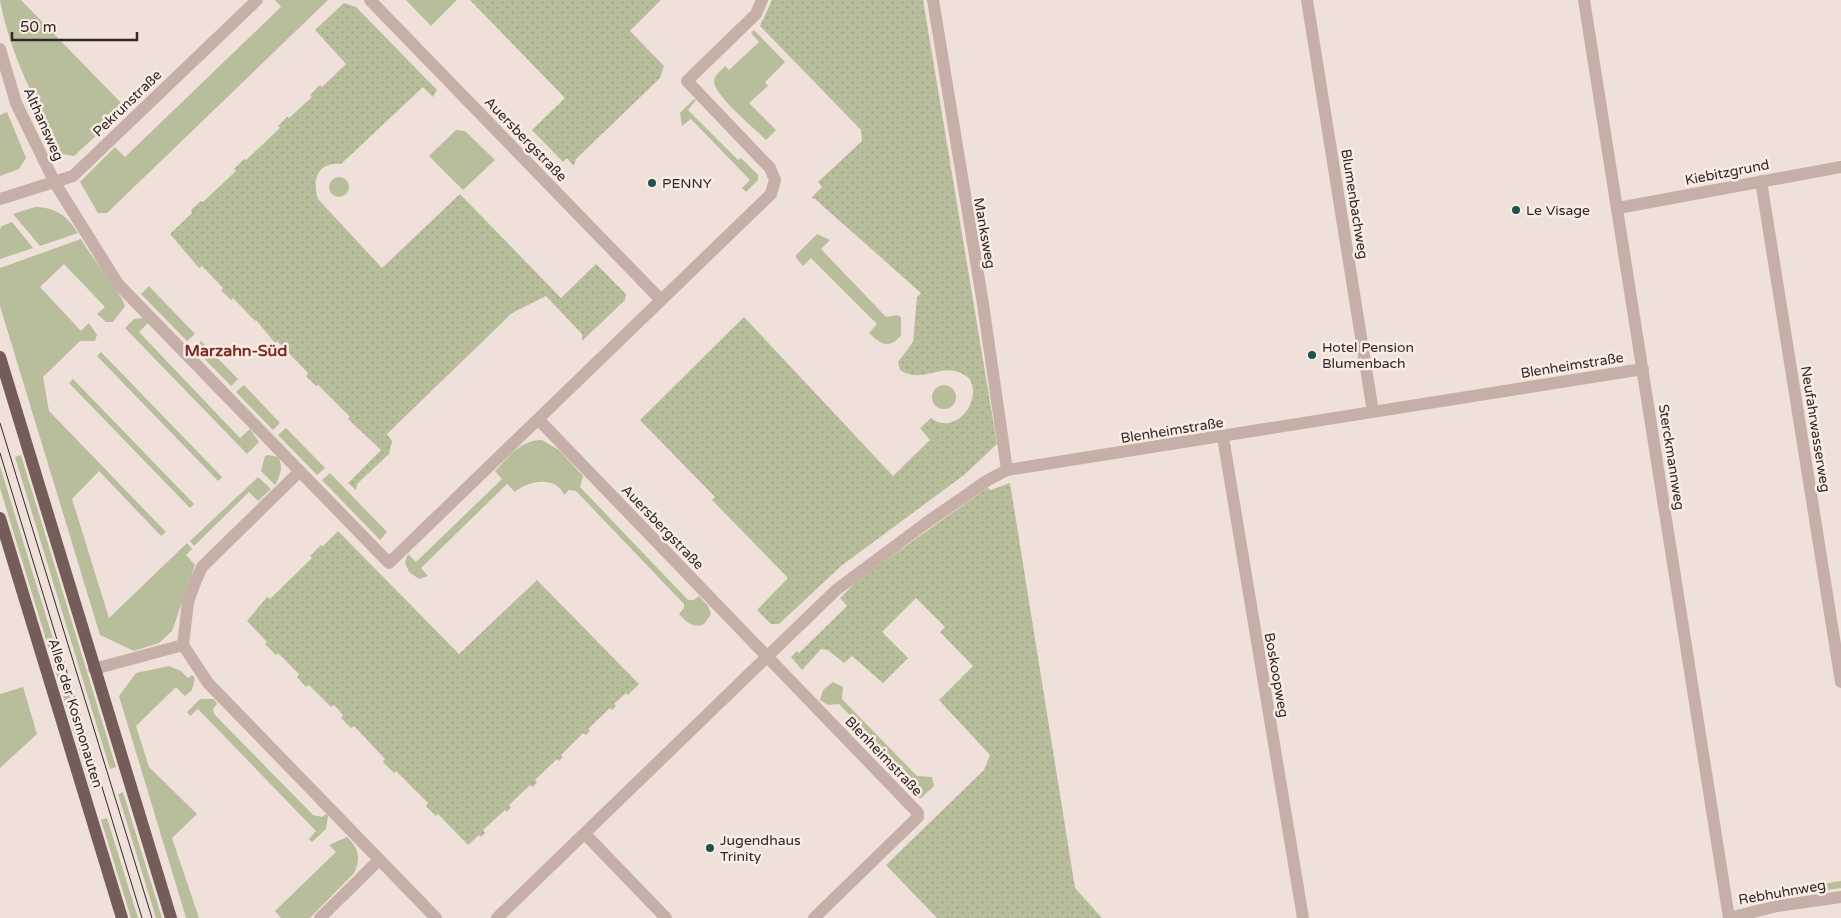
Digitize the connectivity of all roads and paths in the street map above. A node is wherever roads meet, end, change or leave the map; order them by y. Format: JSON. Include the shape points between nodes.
{"nodes":[{"id":1,"x":257,"y":0,"type":"edge"},
{"id":2,"x":370,"y":0,"type":"edge"},
{"id":3,"x":762,"y":0,"type":"edge"},
{"id":4,"x":933,"y":0,"type":"edge"},
{"id":5,"x":1307,"y":0,"type":"edge"},
{"id":6,"x":1584,"y":0,"type":"edge"},
{"id":7,"x":0,"y":49,"type":"edge"},
{"id":8,"x":1841,"y":167,"type":"edge"},
{"id":9,"x":1761,"y":181,"type":"junction"},
{"id":10,"x":55,"y":183,"type":"junction"},
{"id":11,"x":0,"y":200,"type":"edge"},
{"id":12,"x":1618,"y":208,"type":"junction"},
{"id":13,"x":661,"y":300,"type":"junction"},
{"id":14,"x":0,"y":357,"type":"edge"},
{"id":15,"x":1643,"y":369,"type":"junction"},
{"id":16,"x":1373,"y":412,"type":"junction"},
{"id":17,"x":538,"y":419,"type":"junction"},
{"id":18,"x":1223,"y":437,"type":"junction"},
{"id":19,"x":1007,"y":470,"type":"junction"},
{"id":20,"x":300,"y":471,"type":"junction"},
{"id":21,"x":0,"y":518,"type":"edge"},
{"id":22,"x":184,"y":645,"type":"junction"},
{"id":23,"x":768,"y":657,"type":"junction"},
{"id":24,"x":94,"y":669,"type":"junction"},
{"id":25,"x":1841,"y":682,"type":"edge"},
{"id":26,"x":585,"y":834,"type":"junction"},
{"id":27,"x":379,"y":860,"type":"junction"},
{"id":28,"x":1841,"y":897,"type":"edge"},
{"id":29,"x":122,"y":918,"type":"edge"},
{"id":30,"x":171,"y":918,"type":"edge"},
{"id":31,"x":320,"y":918,"type":"edge"},
{"id":32,"x":436,"y":918,"type":"edge"},
{"id":33,"x":497,"y":918,"type":"edge"},
{"id":34,"x":666,"y":918,"type":"edge"},
{"id":35,"x":814,"y":918,"type":"edge"},
{"id":36,"x":1303,"y":918,"type":"edge"},
{"id":37,"x":1729,"y":918,"type":"edge"}],
"edges":[{"from":1,"to":10,"type":"street","name":"Pekrunstraße","via":[[73,176]]},
{"from":2,"to":13,"type":"street","name":"Auersbergstraße"},
{"from":3,"to":13,"type":"street","via":[[756,14],[687,81],[770,168],[775,180],[771,194]]},
{"from":4,"to":19,"type":"street","name":"Manksweg"},
{"from":5,"to":16,"type":"street","name":"Blumenbachweg"},
{"from":6,"to":12,"type":"street","name":"Sterckmannweg"},
{"from":7,"to":10,"type":"street","name":"Althansweg","via":[[16,103]]},
{"from":8,"to":9,"type":"street","name":"Kiebitzgrund"},
{"from":9,"to":12,"type":"street","name":"Kiebitzgrund"},
{"from":9,"to":25,"type":"street","name":"Neufahrwasserweg"},
{"from":10,"to":11,"type":"street","name":"Pekrunstraße"},
{"from":10,"to":20,"type":"street","via":[[118,284]]},
{"from":12,"to":15,"type":"street","name":"Sterckmannweg"},
{"from":13,"to":17,"type":"street"},
{"from":14,"to":24,"type":"main road"},
{"from":15,"to":16,"type":"street","name":"Blenheimstraße"},
{"from":15,"to":37,"type":"street","name":"Sterckmannweg"},
{"from":16,"to":18,"type":"street","name":"Blenheimstraße"},
{"from":17,"to":20,"type":"street","via":[[389,563]]},
{"from":17,"to":23,"type":"street","name":"Auersbergstraße"},
{"from":18,"to":19,"type":"street","name":"Blenheimstraße"},
{"from":18,"to":36,"type":"street","name":"Boskoopweg"},
{"from":19,"to":23,"type":"street","name":"Blenheimstraße","via":[[979,486],[854,574]]},
{"from":20,"to":22,"type":"street","via":[[202,567],[188,602]]},
{"from":21,"to":29,"type":"main road","name":"Allee der Kosmonauten"},
{"from":22,"to":24,"type":"street"},
{"from":22,"to":27,"type":"street","via":[[208,683]]},
{"from":23,"to":26,"type":"street","name":"Blenheimstraße"},
{"from":23,"to":35,"type":"street","name":"Blenheimstraße","via":[[918,813],[918,817]]},
{"from":24,"to":30,"type":"main road"},
{"from":26,"to":33,"type":"street","name":"Blenheimstraße"},
{"from":26,"to":34,"type":"street"},
{"from":27,"to":31,"type":"street"},
{"from":27,"to":32,"type":"street"},
{"from":28,"to":37,"type":"street","name":"Rebhuhnweg","via":[[1777,906]]}]}
